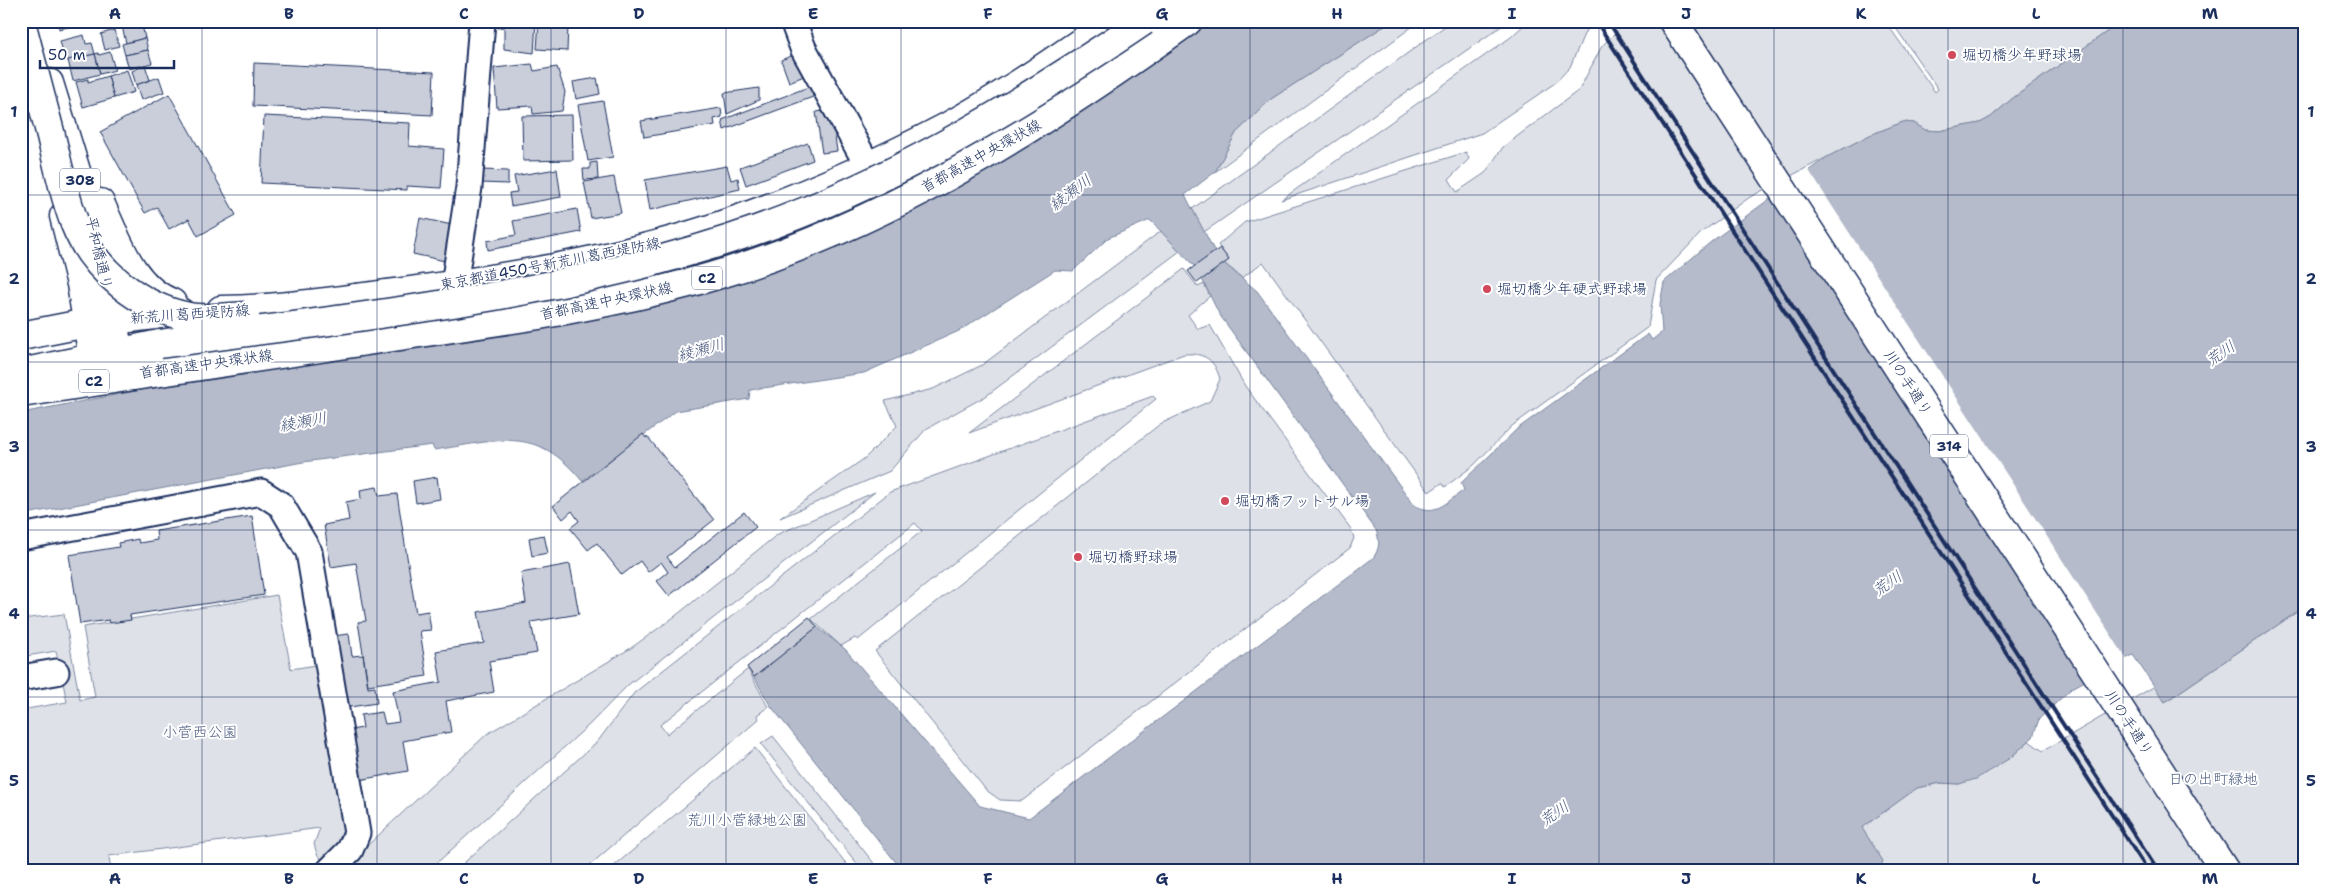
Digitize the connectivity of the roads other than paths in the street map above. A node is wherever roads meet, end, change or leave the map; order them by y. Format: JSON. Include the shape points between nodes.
{"nodes":[{"id":1,"x":32,"y":21,"type":"edge"},
{"id":2,"x":482,"y":21,"type":"edge"},
{"id":3,"x":793,"y":21,"type":"edge"},
{"id":4,"x":1112,"y":21,"type":"edge"},
{"id":5,"x":1144,"y":21,"type":"edge"},
{"id":6,"x":1181,"y":21,"type":"edge"},
{"id":7,"x":1188,"y":21,"type":"edge"},
{"id":8,"x":1673,"y":21,"type":"edge"},
{"id":9,"x":1695,"y":21,"type":"edge"},
{"id":10,"x":21,"y":22,"type":"edge"},
{"id":11,"x":21,"y":70,"type":"edge"},
{"id":12,"x":64,"y":127,"type":"junction"},
{"id":13,"x":868,"y":166,"type":"junction"},
{"id":14,"x":458,"y":294,"type":"junction"},
{"id":15,"x":267,"y":309,"type":"junction"},
{"id":16,"x":198,"y":311,"type":"junction"},
{"id":17,"x":102,"y":333,"type":"junction"},
{"id":18,"x":21,"y":336,"type":"edge"},
{"id":19,"x":164,"y":357,"type":"junction"},
{"id":20,"x":21,"y":363,"type":"edge"},
{"id":21,"x":21,"y":373,"type":"edge"},
{"id":22,"x":21,"y":391,"type":"edge"},
{"id":23,"x":21,"y":537,"type":"edge"},
{"id":24,"x":56,"y":672,"type":"dead end"},
{"id":25,"x":21,"y":678,"type":"edge"},
{"id":26,"x":329,"y":871,"type":"edge"},
{"id":27,"x":2225,"y":871,"type":"edge"},
{"id":28,"x":2246,"y":871,"type":"edge"}],
"edges":[{"from":1,"to":12,"type":"main road","name":"平和橋通り","number":"308"},
{"from":2,"to":14,"type":"street"},
{"from":3,"to":13,"type":"street","via":[[803,48]]},
{"from":4,"to":13,"type":"main road","name":"東京都道450号新荒川葛西堤防線","via":[[1020,83],[948,126]]},
{"from":5,"to":14,"type":"main road","name":"首都高速中央環状線","number":"C2","bridge":true,"via":[[1027,98],[952,141],[824,204],[731,239],[637,267],[533,288]]},
{"from":6,"to":14,"type":"main road","bridge":true,"via":[[972,144],[852,203],[785,229],[654,270],[584,282]]},
{"from":7,"to":19,"type":"main road","name":"首都高速中央環状線","number":"C2","via":[[1038,125],[965,168],[837,231],[731,271],[629,298],[539,316],[389,339]]},
{"from":8,"to":27,"type":"main road","name":"川の手通り","number":"314"},
{"from":9,"to":28,"type":"main road","name":"川の手通り","number":"314"},
{"from":10,"to":14,"type":"main road","bridge":true,"via":[[76,226],[92,254],[110,274],[148,303],[190,318],[210,318]]},
{"from":11,"to":17,"type":"main road","name":"平和橋通り","number":"308","via":[[81,284]]},
{"from":12,"to":16,"type":"main road","number":"308","via":[[134,273],[152,293]]},
{"from":12,"to":17,"type":"main road","name":"平和橋通り","number":"308","via":[[107,281]]},
{"from":13,"to":14,"type":"main road","name":"東京都道450号新荒川葛西堤防線","via":[[786,202],[709,229]]},
{"from":14,"to":15,"type":"main road","name":"新荒川葛西堤防線","via":[[356,298]]},
{"from":14,"to":19,"type":"main road","name":"首都高速中央環状線","number":"C2","bridge":true},
{"from":15,"to":16,"type":"main road","name":"新荒川葛西堤防線"},
{"from":15,"to":17,"type":"main road","name":"新荒川葛西堤防線","via":[[202,328]]},
{"from":16,"to":17,"type":"main road","name":"新荒川葛西堤防線"},
{"from":17,"to":18,"type":"main road"},
{"from":17,"to":20,"type":"main road"},
{"from":19,"to":20,"type":"main road"},
{"from":19,"to":21,"type":"main road","name":"首都高速中央環状線","number":"C2"},
{"from":19,"to":22,"type":"main road","name":"首都高速中央環状線","number":"C2"},
{"from":23,"to":26,"type":"street","via":[[261,492],[281,505],[309,552],[357,833],[350,850]]},
{"from":24,"to":25,"type":"street"}]}
